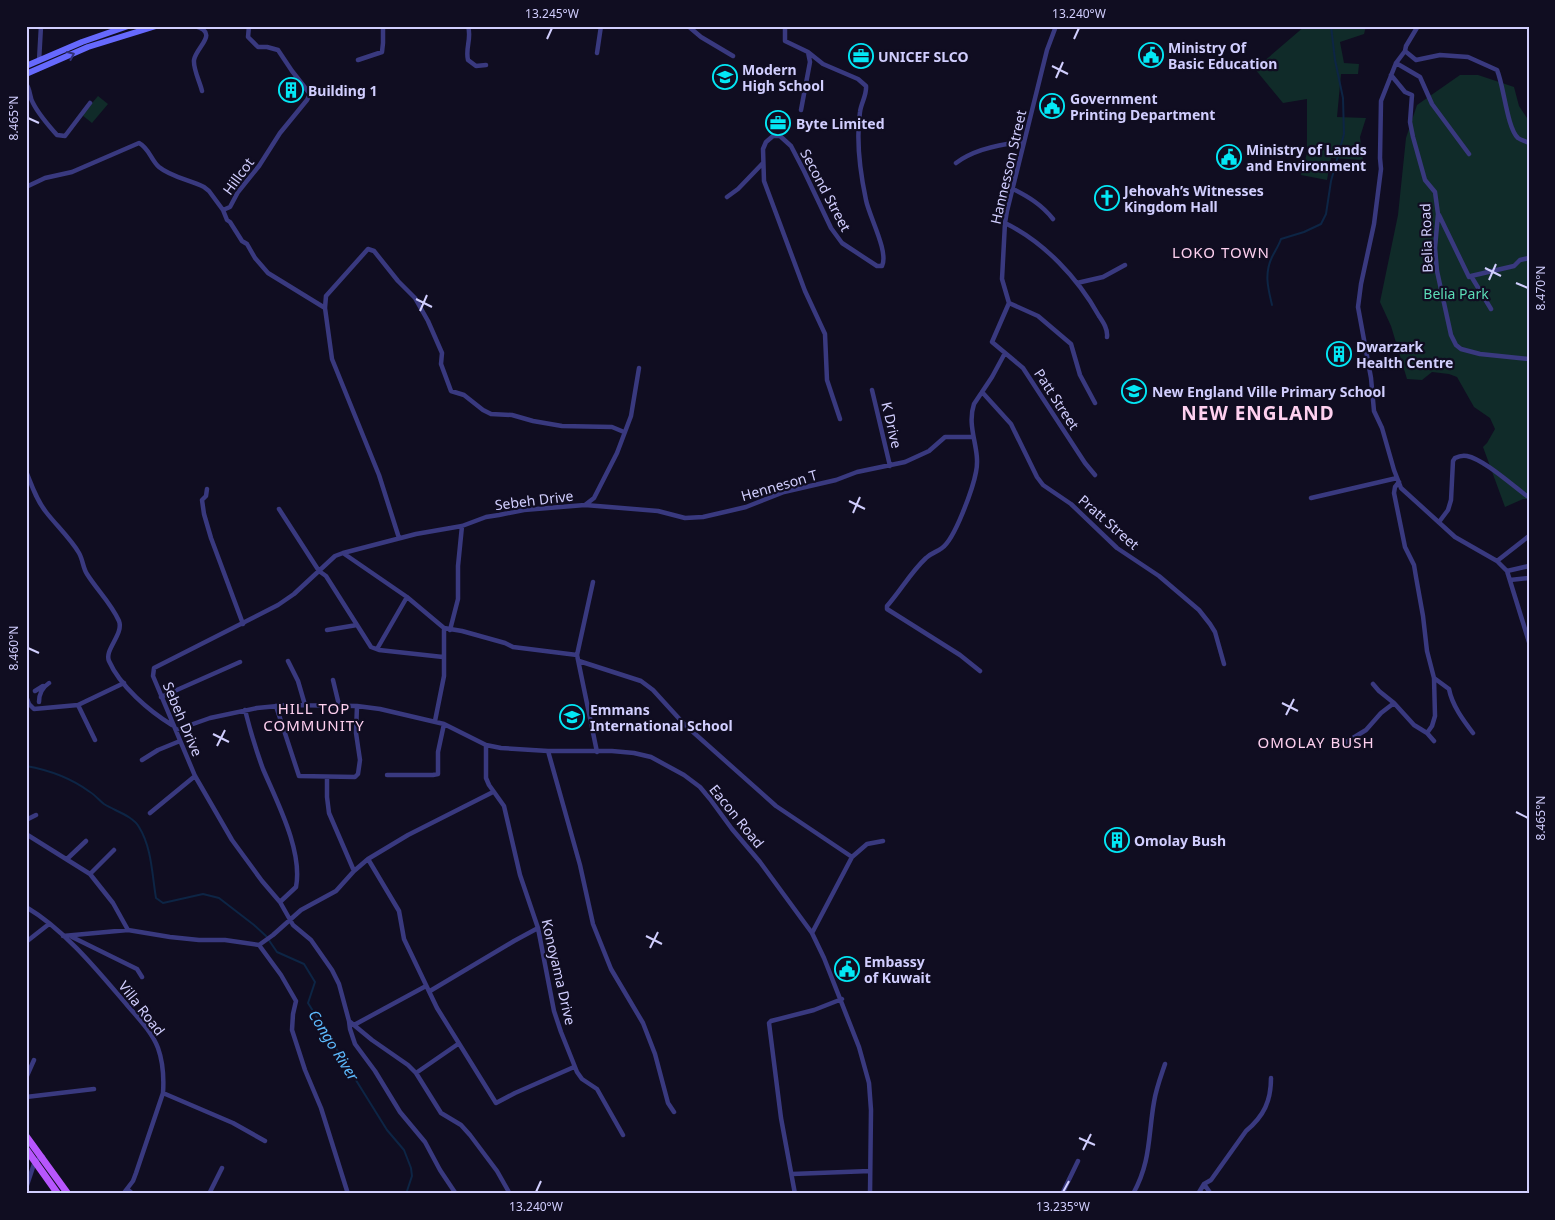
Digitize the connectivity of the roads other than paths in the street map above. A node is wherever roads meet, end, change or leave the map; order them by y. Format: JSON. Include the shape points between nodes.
{"nodes":[{"id":1,"x":41,"y":26,"type":"edge"},
{"id":2,"x":128,"y":26,"type":"edge"},
{"id":3,"x":156,"y":26,"type":"edge"},
{"id":4,"x":195,"y":26,"type":"edge"},
{"id":5,"x":248,"y":26,"type":"edge"},
{"id":6,"x":383,"y":26,"type":"edge"},
{"id":7,"x":468,"y":26,"type":"edge"},
{"id":8,"x":601,"y":26,"type":"edge"},
{"id":9,"x":688,"y":26,"type":"edge"},
{"id":10,"x":785,"y":26,"type":"edge"},
{"id":11,"x":1056,"y":26,"type":"edge"},
{"id":12,"x":1418,"y":26,"type":"edge"},
{"id":13,"x":1406,"y":51,"type":"junction"},
{"id":14,"x":808,"y":52,"type":"junction"},
{"id":15,"x":597,"y":53,"type":"dead end"},
{"id":16,"x":733,"y":56,"type":"dead end"},
{"id":17,"x":358,"y":60,"type":"dead end"},
{"id":18,"x":39,"y":61,"type":"junction"},
{"id":19,"x":1396,"y":63,"type":"junction"},
{"id":20,"x":486,"y":65,"type":"dead end"},
{"id":21,"x":26,"y":66,"type":"edge"},
{"id":22,"x":26,"y":74,"type":"edge"},
{"id":23,"x":1390,"y":75,"type":"junction"},
{"id":24,"x":26,"y":84,"type":"edge"},
{"id":25,"x":202,"y":91,"type":"dead end"},
{"id":26,"x":90,"y":103,"type":"dead end"},
{"id":27,"x":801,"y":110,"type":"dead end"},
{"id":28,"x":1024,"y":142,"type":"junction"},
{"id":29,"x":1529,"y":142,"type":"edge"},
{"id":30,"x":1469,"y":154,"type":"dead end"},
{"id":31,"x":763,"y":163,"type":"junction"},
{"id":32,"x":956,"y":163,"type":"dead end"},
{"id":33,"x":26,"y":187,"type":"edge"},
{"id":34,"x":1013,"y":189,"type":"junction"},
{"id":35,"x":727,"y":197,"type":"dead end"},
{"id":36,"x":223,"y":210,"type":"junction"},
{"id":37,"x":1438,"y":214,"type":"junction"},
{"id":38,"x":1053,"y":219,"type":"dead end"},
{"id":39,"x":1005,"y":223,"type":"junction"},
{"id":40,"x":1529,"y":258,"type":"edge"},
{"id":41,"x":1125,"y":265,"type":"dead end"},
{"id":42,"x":1471,"y":276,"type":"junction"},
{"id":43,"x":1077,"y":283,"type":"junction"},
{"id":44,"x":1008,"y":303,"type":"junction"},
{"id":45,"x":325,"y":308,"type":"junction"},
{"id":46,"x":1490,"y":309,"type":"dead end"},
{"id":47,"x":1107,"y":337,"type":"dead end"},
{"id":48,"x":1005,"y":353,"type":"junction"},
{"id":49,"x":1529,"y":360,"type":"edge"},
{"id":50,"x":639,"y":368,"type":"dead end"},
{"id":51,"x":872,"y":390,"type":"dead end"},
{"id":52,"x":982,"y":392,"type":"junction"},
{"id":53,"x":1095,"y":403,"type":"dead end"},
{"id":54,"x":840,"y":419,"type":"dead end"},
{"id":55,"x":624,"y":432,"type":"junction"},
{"id":56,"x":972,"y":437,"type":"junction"},
{"id":57,"x":890,"y":466,"type":"junction"},
{"id":58,"x":26,"y":471,"type":"edge"},
{"id":59,"x":1095,"y":475,"type":"dead end"},
{"id":60,"x":1398,"y":480,"type":"junction"},
{"id":61,"x":207,"y":489,"type":"dead end"},
{"id":62,"x":1527,"y":496,"type":"dead end"},
{"id":63,"x":1311,"y":498,"type":"dead end"},
{"id":64,"x":585,"y":506,"type":"junction"},
{"id":65,"x":278,"y":509,"type":"dead end"},
{"id":66,"x":1439,"y":522,"type":"junction"},
{"id":67,"x":462,"y":526,"type":"junction"},
{"id":68,"x":1529,"y":536,"type":"edge"},
{"id":69,"x":399,"y":538,"type":"junction"},
{"id":70,"x":343,"y":553,"type":"junction"},
{"id":71,"x":1497,"y":561,"type":"junction"},
{"id":72,"x":1529,"y":566,"type":"edge"},
{"id":73,"x":319,"y":571,"type":"junction"},
{"id":74,"x":1507,"y":571,"type":"junction"},
{"id":75,"x":1529,"y":578,"type":"edge"},
{"id":76,"x":1510,"y":580,"type":"junction"},
{"id":77,"x":593,"y":582,"type":"dead end"},
{"id":78,"x":407,"y":597,"type":"junction"},
{"id":79,"x":243,"y":624,"type":"junction"},
{"id":80,"x":357,"y":625,"type":"junction"},
{"id":81,"x":444,"y":628,"type":"junction"},
{"id":82,"x":327,"y":630,"type":"dead end"},
{"id":83,"x":450,"y":630,"type":"junction"},
{"id":84,"x":1529,"y":642,"type":"edge"},
{"id":85,"x":377,"y":649,"type":"junction"},
{"id":86,"x":577,"y":655,"type":"junction"},
{"id":87,"x":443,"y":656,"type":"junction"},
{"id":88,"x":288,"y":661,"type":"dead end"},
{"id":89,"x":579,"y":661,"type":"junction"},
{"id":90,"x":240,"y":662,"type":"dead end"},
{"id":91,"x":1224,"y":664,"type":"dead end"},
{"id":92,"x":980,"y":671,"type":"dead end"},
{"id":93,"x":1434,"y":678,"type":"junction"},
{"id":94,"x":333,"y":680,"type":"dead end"},
{"id":95,"x":124,"y":683,"type":"junction"},
{"id":96,"x":1373,"y":684,"type":"dead end"},
{"id":97,"x":30,"y":694,"type":"edge"},
{"id":98,"x":161,"y":697,"type":"junction"},
{"id":99,"x":40,"y":702,"type":"dead end"},
{"id":100,"x":1394,"y":703,"type":"junction"},
{"id":101,"x":78,"y":705,"type":"junction"},
{"id":102,"x":305,"y":705,"type":"junction"},
{"id":103,"x":339,"y":705,"type":"junction"},
{"id":104,"x":276,"y":706,"type":"junction"},
{"id":105,"x":357,"y":706,"type":"junction"},
{"id":106,"x":245,"y":710,"type":"junction"},
{"id":107,"x":435,"y":722,"type":"junction"},
{"id":108,"x":444,"y":724,"type":"junction"},
{"id":109,"x":175,"y":728,"type":"junction"},
{"id":110,"x":1427,"y":733,"type":"junction"},
{"id":111,"x":1472,"y":733,"type":"dead end"},
{"id":112,"x":94,"y":740,"type":"dead end"},
{"id":113,"x":180,"y":741,"type":"junction"},
{"id":114,"x":1434,"y":741,"type":"dead end"},
{"id":115,"x":1343,"y":744,"type":"dead end"},
{"id":116,"x":486,"y":745,"type":"junction"},
{"id":117,"x":548,"y":751,"type":"junction"},
{"id":118,"x":597,"y":752,"type":"junction"},
{"id":119,"x":142,"y":760,"type":"dead end"},
{"id":120,"x":387,"y":775,"type":"dead end"},
{"id":121,"x":195,"y":776,"type":"junction"},
{"id":122,"x":328,"y":777,"type":"junction"},
{"id":123,"x":493,"y":792,"type":"junction"},
{"id":124,"x":150,"y":813,"type":"dead end"},
{"id":125,"x":36,"y":815,"type":"dead end"},
{"id":126,"x":26,"y":820,"type":"edge"},
{"id":127,"x":26,"y":834,"type":"edge"},
{"id":128,"x":883,"y":840,"type":"dead end"},
{"id":129,"x":86,"y":841,"type":"dead end"},
{"id":130,"x":114,"y":850,"type":"dead end"},
{"id":131,"x":852,"y":857,"type":"junction"},
{"id":132,"x":67,"y":859,"type":"junction"},
{"id":133,"x":368,"y":859,"type":"junction"},
{"id":134,"x":354,"y":871,"type":"junction"},
{"id":135,"x":90,"y":874,"type":"junction"},
{"id":136,"x":280,"y":902,"type":"junction"},
{"id":137,"x":26,"y":907,"type":"edge"},
{"id":138,"x":290,"y":919,"type":"junction"},
{"id":139,"x":50,"y":924,"type":"junction"},
{"id":140,"x":538,"y":928,"type":"junction"},
{"id":141,"x":128,"y":930,"type":"junction"},
{"id":142,"x":812,"y":934,"type":"junction"},
{"id":143,"x":63,"y":936,"type":"junction"},
{"id":144,"x":71,"y":936,"type":"junction"},
{"id":145,"x":26,"y":942,"type":"edge"},
{"id":146,"x":258,"y":945,"type":"junction"},
{"id":147,"x":142,"y":977,"type":"dead end"},
{"id":148,"x":426,"y":986,"type":"junction"},
{"id":149,"x":430,"y":991,"type":"junction"},
{"id":150,"x":842,"y":999,"type":"junction"},
{"id":151,"x":349,"y":1021,"type":"junction"},
{"id":152,"x":354,"y":1025,"type":"junction"},
{"id":153,"x":458,"y":1044,"type":"junction"},
{"id":154,"x":34,"y":1060,"type":"dead end"},
{"id":155,"x":1165,"y":1064,"type":"dead end"},
{"id":156,"x":574,"y":1067,"type":"junction"},
{"id":157,"x":416,"y":1072,"type":"junction"},
{"id":158,"x":26,"y":1078,"type":"edge"},
{"id":159,"x":1271,"y":1078,"type":"dead end"},
{"id":160,"x":94,"y":1089,"type":"dead end"},
{"id":161,"x":163,"y":1093,"type":"junction"},
{"id":162,"x":26,"y":1097,"type":"edge"},
{"id":163,"x":674,"y":1112,"type":"dead end"},
{"id":164,"x":623,"y":1135,"type":"dead end"},
{"id":165,"x":26,"y":1136,"type":"edge"},
{"id":166,"x":265,"y":1141,"type":"dead end"},
{"id":167,"x":26,"y":1148,"type":"edge"},
{"id":168,"x":43,"y":1157,"type":"junction"},
{"id":169,"x":35,"y":1161,"type":"junction"},
{"id":170,"x":1078,"y":1161,"type":"dead end"},
{"id":171,"x":222,"y":1168,"type":"dead end"},
{"id":172,"x":870,"y":1171,"type":"junction"},
{"id":173,"x":792,"y":1174,"type":"junction"},
{"id":174,"x":1204,"y":1184,"type":"junction"},
{"id":175,"x":26,"y":1188,"type":"edge"},
{"id":176,"x":127,"y":1189,"type":"junction"},
{"id":177,"x":58,"y":1194,"type":"edge"},
{"id":178,"x":68,"y":1194,"type":"edge"},
{"id":179,"x":123,"y":1194,"type":"edge"},
{"id":180,"x":133,"y":1194,"type":"edge"},
{"id":181,"x":209,"y":1194,"type":"edge"},
{"id":182,"x":348,"y":1194,"type":"edge"},
{"id":183,"x":456,"y":1194,"type":"edge"},
{"id":184,"x":510,"y":1194,"type":"edge"},
{"id":185,"x":795,"y":1194,"type":"edge"},
{"id":186,"x":870,"y":1194,"type":"edge"},
{"id":187,"x":1062,"y":1194,"type":"edge"},
{"id":188,"x":1133,"y":1194,"type":"edge"},
{"id":189,"x":1198,"y":1194,"type":"edge"},
{"id":190,"x":1211,"y":1194,"type":"edge"}],
"edges":[{"from":1,"to":18,"type":"street"},
{"from":2,"to":18,"type":"main road"},
{"from":22,"to":3,"type":"main road","one_way":true,"via":[[88,47]]},
{"from":4,"to":25,"type":"street","via":[[206,33],[206,40],[194,62]]},
{"from":5,"to":36,"type":"street","name":"Hillcot","via":[[248,37],[256,46],[278,50],[310,94],[230,207]]},
{"from":6,"to":17,"type":"street","via":[[382,52]]},
{"from":7,"to":20,"type":"street","via":[[468,60],[476,66]]},
{"from":8,"to":15,"type":"street"},
{"from":9,"to":16,"type":"street"},
{"from":10,"to":14,"type":"street","via":[[785,41]]},
{"from":11,"to":28,"type":"street","name":"Hannesson Street"},
{"from":12,"to":13,"type":"street"},
{"from":13,"to":19,"type":"street"},
{"from":13,"to":29,"type":"street","via":[[1416,60],[1440,55],[1468,57],[1497,70],[1512,129],[1517,137]]},
{"from":14,"to":27,"type":"street","via":[[810,62]]},
{"from":14,"to":31,"type":"street","name":"Second Street","via":[[823,64],[865,83],[867,90],[860,113],[861,170],[866,202],[884,260],[882,266],[842,242],[831,228],[791,146],[784,139],[776,135],[766,142]]},
{"from":18,"to":21,"type":"main road"},
{"from":19,"to":23,"type":"street"},
{"from":19,"to":30,"type":"street","via":[[1420,77],[1432,104]]},
{"from":23,"to":37,"type":"street","name":"Belia Road","via":[[1412,95],[1410,122],[1413,137],[1425,180],[1435,192]]},
{"from":23,"to":60,"type":"street","via":[[1381,101],[1381,169],[1358,307],[1374,411]]},
{"from":24,"to":26,"type":"street","via":[[31,101],[61,137]]},
{"from":28,"to":32,"type":"street","via":[[967,155]]},
{"from":28,"to":34,"type":"street","name":"Hannesson Street"},
{"from":31,"to":35,"type":"street"},
{"from":31,"to":54,"type":"street","name":"Second Street","via":[[768,196],[825,334],[827,380]]},
{"from":33,"to":36,"type":"street","name":"Hillcot","via":[[45,178],[72,172],[139,143],[145,146],[162,169],[204,187]]},
{"from":34,"to":38,"type":"street","via":[[1034,200]]},
{"from":34,"to":39,"type":"street","name":"Hannesson Street"},
{"from":36,"to":45,"type":"street","via":[[227,220],[268,273]]},
{"from":37,"to":42,"type":"street"},
{"from":37,"to":49,"type":"street","name":"Belia Road","via":[[1437,271],[1456,345],[1461,350],[1480,354]]},
{"from":39,"to":43,"type":"street","via":[[1042,248]]},
{"from":39,"to":44,"type":"street","name":"Hannesson Street","via":[[1002,279]]},
{"from":40,"to":42,"type":"street","via":[[1514,266]]},
{"from":41,"to":43,"type":"street","via":[[1103,277]]},
{"from":42,"to":46,"type":"street"},
{"from":43,"to":47,"type":"street","via":[[1107,329]]},
{"from":44,"to":48,"type":"street","name":"Patt Street","via":[[992,342]]},
{"from":44,"to":53,"type":"street","via":[[1038,316],[1071,344],[1080,375]]},
{"from":45,"to":55,"type":"street","via":[[326,296],[363,253],[374,251],[415,298],[428,321],[442,353],[441,364],[452,391],[464,395],[491,414],[512,415],[562,426],[599,425]]},
{"from":45,"to":69,"type":"street","via":[[332,359],[379,475]]},
{"from":48,"to":52,"type":"street"},
{"from":48,"to":59,"type":"street","name":"Patt Street","via":[[1023,368]]},
{"from":50,"to":55,"type":"street","name":"Sebeh Drive"},
{"from":51,"to":57,"type":"street","name":"K Drive"},
{"from":52,"to":56,"type":"street","via":[[972,409]]},
{"from":52,"to":91,"type":"street","name":"Pratt Street","via":[[1011,424],[1043,485],[1071,504],[1118,548],[1159,576],[1202,614],[1215,632]]},
{"from":55,"to":64,"type":"street","name":"Sebeh Drive","via":[[600,488]]},
{"from":56,"to":57,"type":"street","name":"Henneson T","via":[[946,437],[921,455]]},
{"from":56,"to":92,"type":"street","via":[[976,472],[958,525],[942,549],[926,558],[887,609]]},
{"from":57,"to":64,"type":"street","name":"Henneson T","via":[[857,472],[703,517],[685,518],[658,511]]},
{"from":58,"to":95,"type":"street","via":[[36,497],[79,553],[86,573],[104,595],[119,622],[108,658]]},
{"from":60,"to":63,"type":"street"},
{"from":60,"to":66,"type":"street","via":[[1401,488]]},
{"from":60,"to":93,"type":"street","via":[[1394,487],[1395,500],[1405,547],[1414,564]]},
{"from":61,"to":79,"type":"street","via":[[202,500],[206,520]]},
{"from":62,"to":66,"type":"street","via":[[1484,464],[1462,455],[1453,461],[1451,500]]},
{"from":64,"to":67,"type":"street","name":"Sebeh Drive","via":[[524,510],[486,517]]},
{"from":65,"to":73,"type":"street"},
{"from":66,"to":71,"type":"street","via":[[1455,537]]},
{"from":67,"to":69,"type":"street","name":"Sebeh Drive"},
{"from":67,"to":83,"type":"street","via":[[458,599]]},
{"from":68,"to":71,"type":"street"},
{"from":69,"to":70,"type":"street","name":"Sebeh Drive"},
{"from":70,"to":73,"type":"street","name":"Sebeh Drive"},
{"from":70,"to":78,"type":"street"},
{"from":71,"to":74,"type":"street"},
{"from":72,"to":74,"type":"street"},
{"from":73,"to":79,"type":"street","name":"Sebeh Drive","via":[[294,594]]},
{"from":73,"to":80,"type":"street","via":[[326,576]]},
{"from":74,"to":76,"type":"street"},
{"from":75,"to":76,"type":"street"},
{"from":76,"to":84,"type":"street"},
{"from":77,"to":86,"type":"street"},
{"from":78,"to":81,"type":"street"},
{"from":78,"to":85,"type":"street"},
{"from":79,"to":98,"type":"street","name":"Sebeh Drive","via":[[154,668],[153,676]]},
{"from":80,"to":82,"type":"street"},
{"from":80,"to":85,"type":"street","via":[[371,647]]},
{"from":81,"to":83,"type":"street"},
{"from":81,"to":87,"type":"street"},
{"from":83,"to":86,"type":"street","via":[[513,647]]},
{"from":85,"to":87,"type":"street"},
{"from":86,"to":89,"type":"street"},
{"from":87,"to":107,"type":"street","via":[[444,676]]},
{"from":88,"to":102,"type":"street"},
{"from":89,"to":118,"type":"street"},
{"from":89,"to":131,"type":"street","via":[[642,681],[684,724],[776,806]]},
{"from":90,"to":98,"type":"street"},
{"from":93,"to":110,"type":"street","via":[[1435,716]]},
{"from":93,"to":111,"type":"street","via":[[1449,689],[1450,698]]},
{"from":94,"to":103,"type":"street"},
{"from":95,"to":101,"type":"street"},
{"from":95,"to":109,"type":"street","via":[[146,706]]},
{"from":96,"to":100,"type":"street"},
{"from":97,"to":99,"type":"street","via":[[47,684],[40,694]]},
{"from":97,"to":101,"type":"street","via":[[29,704],[34,709]]},
{"from":98,"to":109,"type":"street","name":"Sebeh Drive"},
{"from":100,"to":110,"type":"street","via":[[1414,725]]},
{"from":100,"to":115,"type":"street","via":[[1366,730]]},
{"from":101,"to":112,"type":"street"},
{"from":102,"to":103,"type":"street","name":"Eacon Road"},
{"from":102,"to":104,"type":"street","name":"Eacon Road"},
{"from":103,"to":105,"type":"street","name":"Eacon Road"},
{"from":104,"to":106,"type":"street","name":"Eacon Road"},
{"from":104,"to":122,"type":"street","via":[[299,776]]},
{"from":105,"to":107,"type":"street","name":"Eacon Road"},
{"from":105,"to":122,"type":"street","via":[[360,760],[357,776]]},
{"from":106,"to":109,"type":"street","name":"Eacon Road"},
{"from":106,"to":136,"type":"street","via":[[293,850],[296,887]]},
{"from":107,"to":108,"type":"street","name":"Eacon Road"},
{"from":108,"to":116,"type":"street","name":"Eacon Road"},
{"from":108,"to":120,"type":"street","via":[[438,752],[438,774]]},
{"from":109,"to":113,"type":"street","name":"Sebeh Drive"},
{"from":110,"to":114,"type":"street"},
{"from":113,"to":119,"type":"street"},
{"from":113,"to":121,"type":"street","name":"Sebeh Drive"},
{"from":116,"to":117,"type":"street","name":"Eacon Road"},
{"from":116,"to":123,"type":"street","name":"Konoyama Drive","via":[[486,778]]},
{"from":117,"to":118,"type":"street","name":"Eacon Road"},
{"from":117,"to":163,"type":"street","via":[[582,871],[593,924],[611,969],[643,1023],[664,1092]]},
{"from":118,"to":142,"type":"street","name":"Eacon Road","via":[[651,757],[700,787]]},
{"from":121,"to":124,"type":"street"},
{"from":121,"to":136,"type":"street","name":"Sebeh Drive","via":[[232,840]]},
{"from":122,"to":134,"type":"street","via":[[329,813]]},
{"from":123,"to":133,"type":"street","via":[[408,834]]},
{"from":123,"to":140,"type":"street","name":"Konoyama Drive","via":[[504,806],[520,875]]},
{"from":125,"to":126,"type":"street"},
{"from":127,"to":132,"type":"street"},
{"from":128,"to":131,"type":"street","via":[[867,844]]},
{"from":129,"to":132,"type":"street"},
{"from":130,"to":135,"type":"street"},
{"from":131,"to":142,"type":"street"},
{"from":132,"to":135,"type":"street"},
{"from":133,"to":134,"type":"street"},
{"from":133,"to":148,"type":"street","via":[[399,911],[404,939]]},
{"from":134,"to":138,"type":"street","via":[[336,891]]},
{"from":135,"to":141,"type":"street","via":[[113,903]]},
{"from":136,"to":138,"type":"street","name":"Sebeh Drive"},
{"from":137,"to":139,"type":"street","name":"Villa Road"},
{"from":138,"to":146,"type":"street"},
{"from":138,"to":151,"type":"street","name":"Sebeh Drive","via":[[311,940],[332,970],[340,984]]},
{"from":139,"to":143,"type":"street","name":"Villa Road"},
{"from":139,"to":145,"type":"street"},
{"from":140,"to":149,"type":"street"},
{"from":140,"to":156,"type":"street","name":"Konoyama Drive","via":[[554,1011]]},
{"from":141,"to":144,"type":"street"},
{"from":141,"to":146,"type":"street"},
{"from":142,"to":150,"type":"street","name":"Eacon Road"},
{"from":143,"to":144,"type":"street"},
{"from":143,"to":161,"type":"street","name":"Villa Road","via":[[109,983],[150,1035],[162,1064]]},
{"from":144,"to":147,"type":"street","via":[[137,969]]},
{"from":146,"to":182,"type":"street","via":[[296,1001],[292,1030]]},
{"from":148,"to":149,"type":"street"},
{"from":148,"to":152,"type":"street"},
{"from":149,"to":153,"type":"street"},
{"from":150,"to":172,"type":"street","name":"Eacon Road","via":[[860,1047],[870,1089]]},
{"from":150,"to":173,"type":"street","via":[[769,1023]]},
{"from":151,"to":152,"type":"street"},
{"from":151,"to":183,"type":"street","name":"Sebeh Drive","via":[[355,1044],[400,1112],[426,1142]]},
{"from":152,"to":157,"type":"street"},
{"from":153,"to":156,"type":"street","via":[[496,1103]]},
{"from":153,"to":157,"type":"street"},
{"from":154,"to":158,"type":"street"},
{"from":155,"to":188,"type":"street","via":[[1153,1102],[1148,1156]]},
{"from":156,"to":164,"type":"street","name":"Konoyama Drive","via":[[601,1094]]},
{"from":157,"to":184,"type":"street","via":[[441,1113],[461,1125],[470,1135]]},
{"from":159,"to":174,"type":"street","via":[[1267,1106],[1211,1180]]},
{"from":160,"to":162,"type":"street"},
{"from":161,"to":166,"type":"street"},
{"from":161,"to":176,"type":"street","name":"Villa Road","via":[[136,1174]]},
{"from":165,"to":168,"type":"main road"},
{"from":167,"to":169,"type":"main road"},
{"from":168,"to":169,"type":"street"},
{"from":168,"to":178,"type":"main road"},
{"from":169,"to":175,"type":"street"},
{"from":169,"to":177,"type":"main road"},
{"from":170,"to":187,"type":"street"},
{"from":171,"to":181,"type":"street"},
{"from":172,"to":173,"type":"street"},
{"from":172,"to":186,"type":"street","name":"Eacon Road"},
{"from":173,"to":185,"type":"street"},
{"from":174,"to":189,"type":"street"},
{"from":174,"to":190,"type":"street"},
{"from":176,"to":179,"type":"street","name":"Villa Road"},
{"from":176,"to":180,"type":"street"}]}
